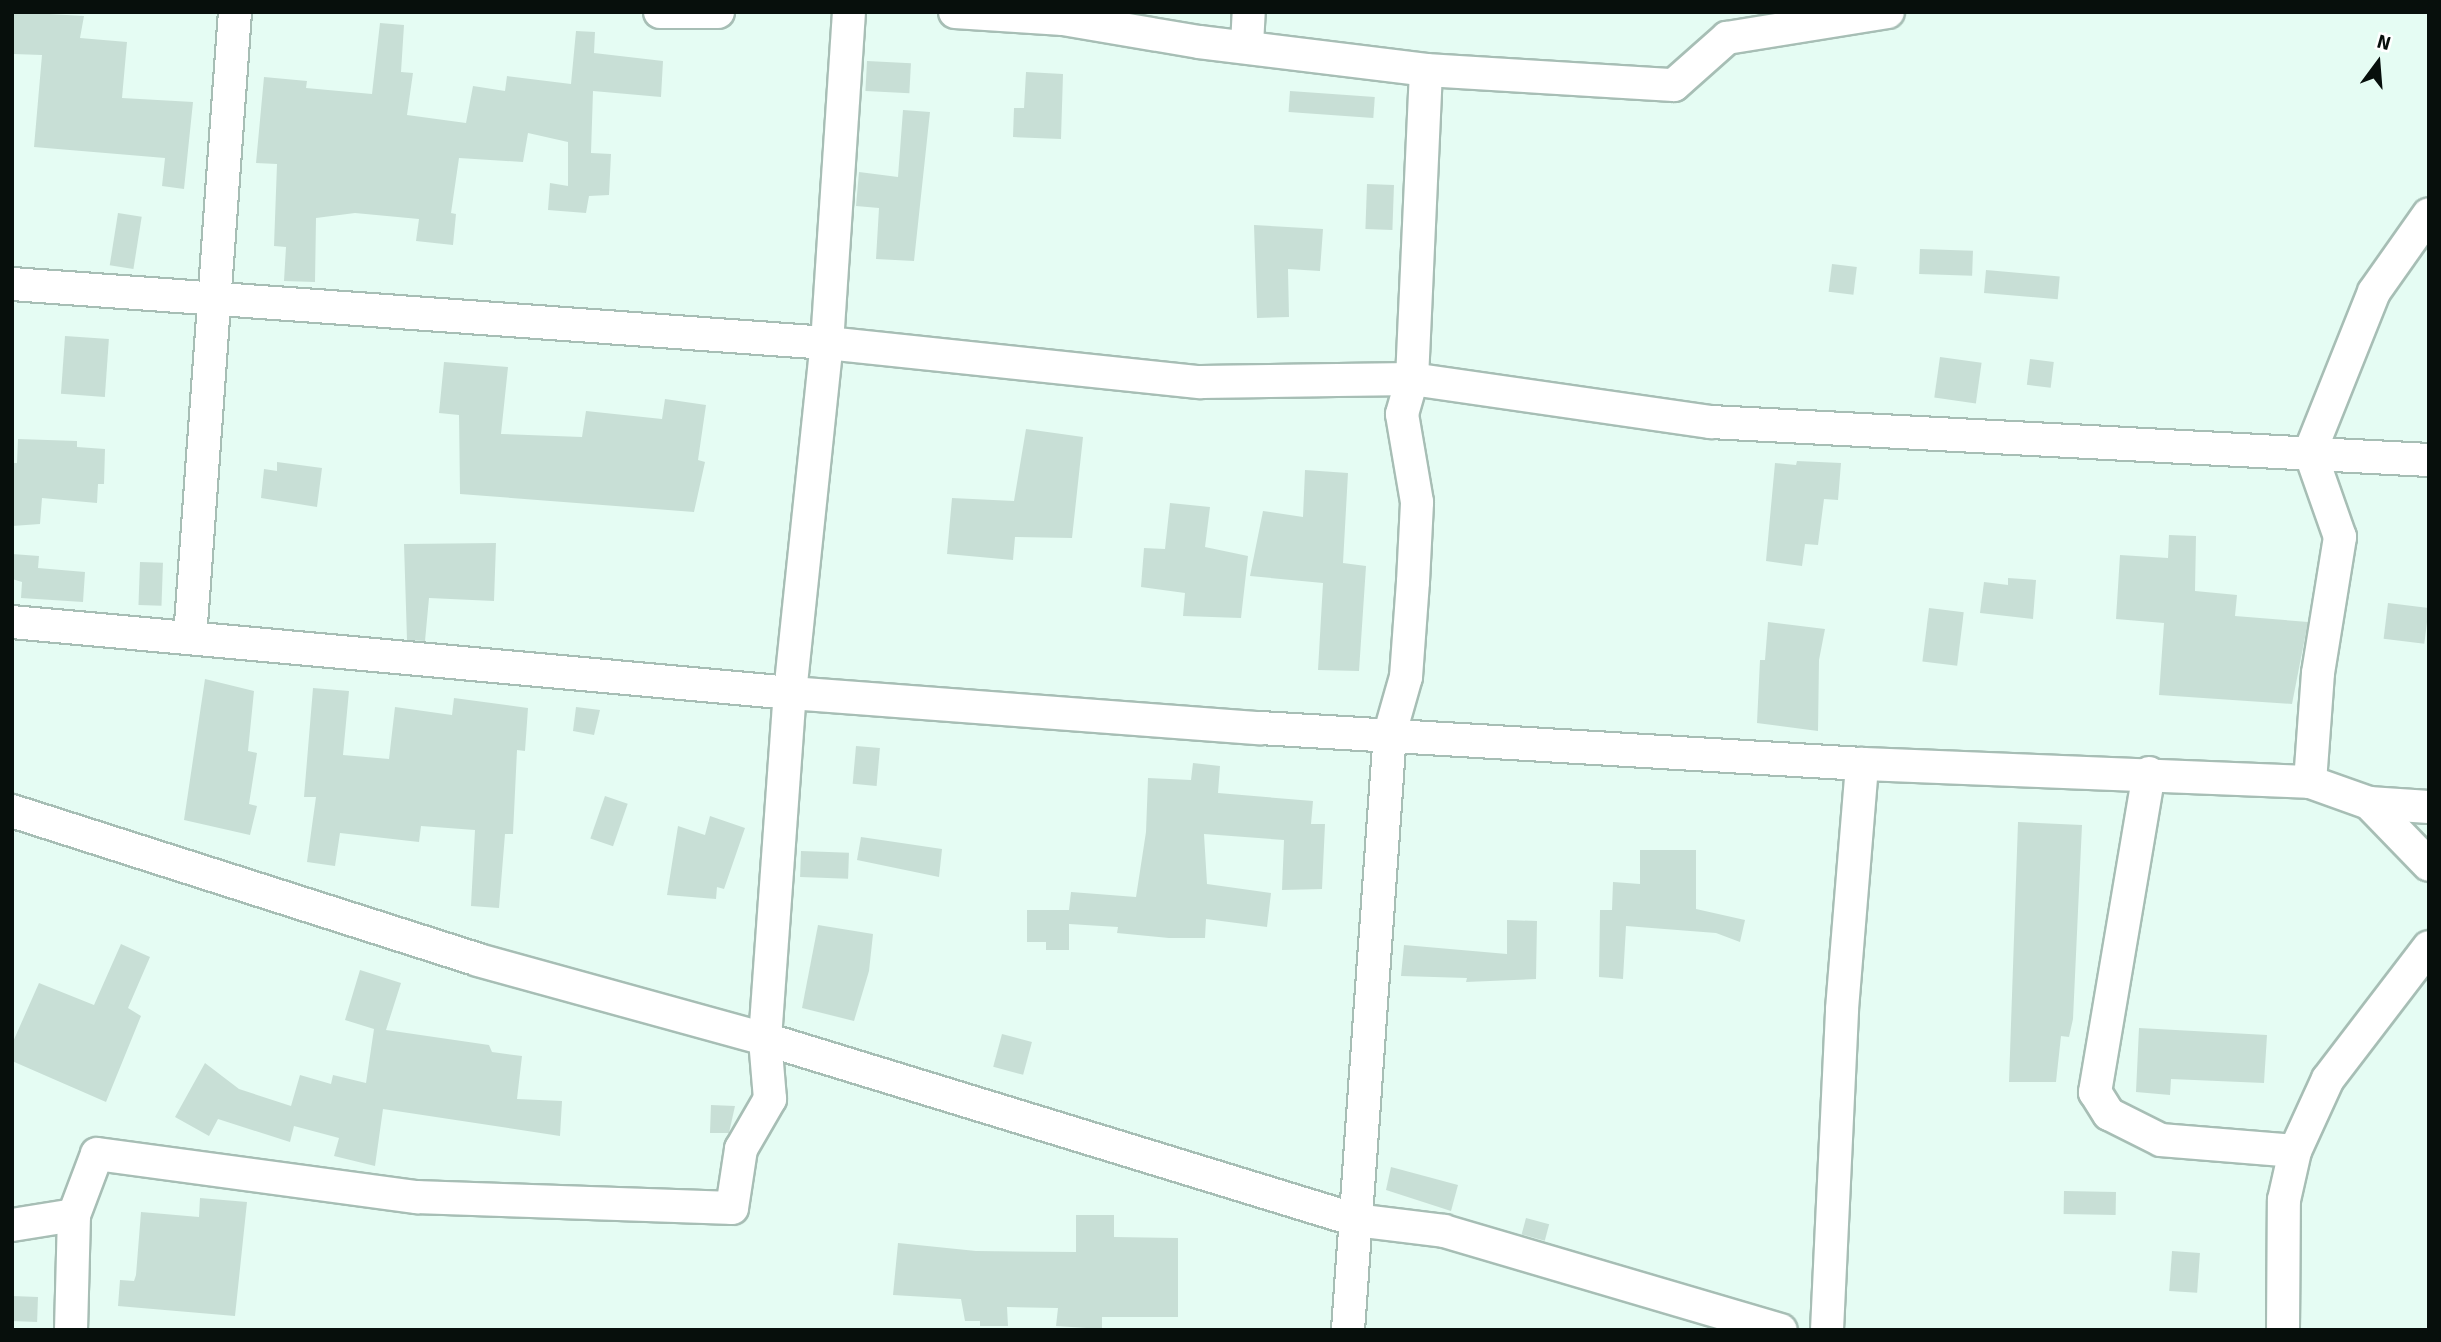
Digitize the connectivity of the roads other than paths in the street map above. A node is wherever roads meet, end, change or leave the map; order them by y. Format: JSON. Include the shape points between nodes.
{"nodes":[{"id":1,"x":235,"y":12,"type":"edge"},
{"id":2,"x":660,"y":12,"type":"edge"},
{"id":3,"x":718,"y":12,"type":"edge"},
{"id":4,"x":849,"y":12,"type":"edge"},
{"id":5,"x":955,"y":12,"type":"edge"},
{"id":6,"x":1249,"y":12,"type":"edge"},
{"id":7,"x":1888,"y":12,"type":"edge"},
{"id":8,"x":1247,"y":45,"type":"junction"},
{"id":9,"x":1426,"y":69,"type":"junction"},
{"id":10,"x":2429,"y":214,"type":"edge"},
{"id":11,"x":12,"y":284,"type":"edge"},
{"id":12,"x":213,"y":298,"type":"junction"},
{"id":13,"x":827,"y":343,"type":"junction"},
{"id":14,"x":1412,"y":379,"type":"junction"},
{"id":15,"x":2310,"y":453,"type":"junction"},
{"id":16,"x":2429,"y":460,"type":"edge"},
{"id":17,"x":12,"y":622,"type":"edge"},
{"id":18,"x":190,"y":638,"type":"junction"},
{"id":19,"x":790,"y":693,"type":"junction"},
{"id":20,"x":1390,"y":733,"type":"junction"},
{"id":21,"x":1862,"y":764,"type":"junction"},
{"id":22,"x":2149,"y":773,"type":"junction"},
{"id":23,"x":2310,"y":782,"type":"junction"},
{"id":24,"x":2369,"y":803,"type":"junction"},
{"id":25,"x":2429,"y":807,"type":"edge"},
{"id":26,"x":12,"y":811,"type":"edge"},
{"id":27,"x":2429,"y":865,"type":"edge"},
{"id":28,"x":2429,"y":947,"type":"edge"},
{"id":29,"x":765,"y":1039,"type":"junction"},
{"id":30,"x":2295,"y":1151,"type":"junction"},
{"id":31,"x":74,"y":1215,"type":"junction"},
{"id":32,"x":1356,"y":1220,"type":"junction"},
{"id":33,"x":12,"y":1225,"type":"edge"},
{"id":34,"x":71,"y":1330,"type":"edge"},
{"id":35,"x":1348,"y":1330,"type":"edge"},
{"id":36,"x":1781,"y":1330,"type":"edge"},
{"id":37,"x":1827,"y":1330,"type":"edge"},
{"id":38,"x":2283,"y":1330,"type":"edge"}],
"edges":[{"from":1,"to":12,"type":"street"},
{"from":2,"to":3,"type":"street"},
{"from":4,"to":13,"type":"street"},
{"from":5,"to":8,"type":"street","via":[[1063,19],[1199,42]]},
{"from":6,"to":8,"type":"street"},
{"from":7,"to":9,"type":"street","via":[[1727,38],[1674,85]]},
{"from":8,"to":9,"type":"street"},
{"from":9,"to":14,"type":"street"},
{"from":10,"to":15,"type":"street","via":[[2374,292]]},
{"from":11,"to":12,"type":"street"},
{"from":12,"to":13,"type":"street"},
{"from":12,"to":18,"type":"street"},
{"from":13,"to":14,"type":"street","via":[[1200,382]]},
{"from":13,"to":19,"type":"street"},
{"from":14,"to":15,"type":"street","via":[[1711,422]]},
{"from":14,"to":20,"type":"street","via":[[1402,414],[1417,502],[1413,582],[1406,677]]},
{"from":15,"to":16,"type":"street"},
{"from":15,"to":23,"type":"street","via":[[2340,537],[2318,673]]},
{"from":17,"to":18,"type":"street"},
{"from":18,"to":19,"type":"street"},
{"from":19,"to":20,"type":"street","via":[[1260,728]]},
{"from":19,"to":29,"type":"street"},
{"from":20,"to":21,"type":"street"},
{"from":20,"to":32,"type":"street"},
{"from":21,"to":22,"type":"street"},
{"from":21,"to":37,"type":"street","via":[[1842,1009]]},
{"from":22,"to":23,"type":"street"},
{"from":22,"to":30,"type":"street","via":[[2095,1092],[2109,1114],[2161,1140]]},
{"from":23,"to":24,"type":"street"},
{"from":24,"to":25,"type":"street"},
{"from":24,"to":27,"type":"street"},
{"from":26,"to":29,"type":"street","via":[[478,960]]},
{"from":28,"to":30,"type":"street","via":[[2328,1079]]},
{"from":29,"to":31,"type":"street","via":[[770,1100],[741,1149],[732,1208],[417,1196],[97,1154]]},
{"from":29,"to":32,"type":"street"},
{"from":30,"to":38,"type":"street","via":[[2284,1200]]},
{"from":31,"to":33,"type":"street"},
{"from":31,"to":34,"type":"street"},
{"from":32,"to":35,"type":"street"},
{"from":32,"to":36,"type":"street","via":[[1444,1231]]}]}
